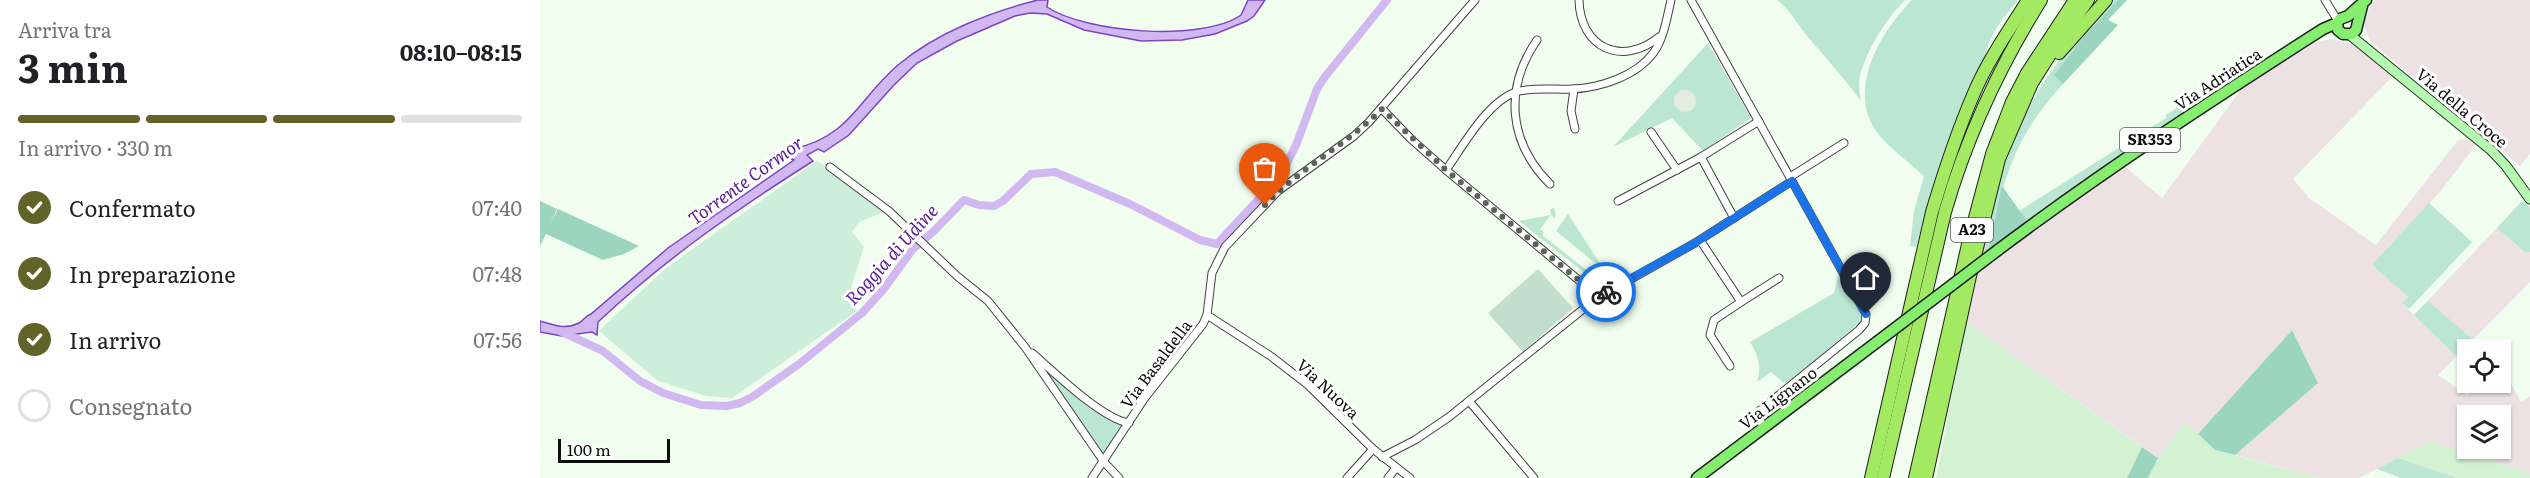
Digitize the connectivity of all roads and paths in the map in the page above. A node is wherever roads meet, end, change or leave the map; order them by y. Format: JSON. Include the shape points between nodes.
{"nodes":[{"id":1,"x":1475,"y":0,"type":"edge"},
{"id":2,"x":1579,"y":0,"type":"edge"},
{"id":3,"x":1671,"y":0,"type":"edge"},
{"id":4,"x":1691,"y":0,"type":"edge"},
{"id":5,"x":2028,"y":0,"type":"edge"},
{"id":6,"x":2041,"y":0,"type":"edge"},
{"id":7,"x":2075,"y":0,"type":"edge"},
{"id":8,"x":2088,"y":0,"type":"edge"},
{"id":9,"x":2106,"y":0,"type":"edge"},
{"id":10,"x":2325,"y":0,"type":"edge"},
{"id":11,"x":2364,"y":1,"type":"edge"},
{"id":12,"x":2347,"y":26,"type":"junction"},
{"id":13,"x":1661,"y":35,"type":"junction"},
{"id":14,"x":1537,"y":40,"type":"dead end"},
{"id":15,"x":1574,"y":89,"type":"junction"},
{"id":16,"x":1516,"y":92,"type":"junction"},
{"id":17,"x":1382,"y":109,"type":"junction"},
{"id":18,"x":2020,"y":111,"type":"junction"},
{"id":19,"x":1759,"y":121,"type":"junction"},
{"id":20,"x":1575,"y":129,"type":"dead end"},
{"id":21,"x":1652,"y":132,"type":"dead end"},
{"id":22,"x":1844,"y":142,"type":"dead end"},
{"id":23,"x":1701,"y":157,"type":"junction"},
{"id":24,"x":830,"y":167,"type":"dead end"},
{"id":25,"x":1446,"y":170,"type":"junction"},
{"id":26,"x":1677,"y":170,"type":"junction"},
{"id":27,"x":1791,"y":179,"type":"junction"},
{"id":28,"x":1550,"y":184,"type":"dead end"},
{"id":29,"x":2530,"y":199,"type":"edge"},
{"id":30,"x":1618,"y":201,"type":"dead end"},
{"id":31,"x":1734,"y":218,"type":"junction"},
{"id":32,"x":1700,"y":240,"type":"junction"},
{"id":33,"x":1779,"y":278,"type":"dead end"},
{"id":34,"x":1597,"y":298,"type":"junction"},
{"id":35,"x":1741,"y":302,"type":"junction"},
{"id":36,"x":1207,"y":315,"type":"junction"},
{"id":37,"x":1877,"y":342,"type":"joint"},
{"id":38,"x":1025,"y":347,"type":"junction"},
{"id":39,"x":1730,"y":366,"type":"dead end"},
{"id":40,"x":1469,"y":401,"type":"junction"},
{"id":41,"x":1129,"y":423,"type":"junction"},
{"id":42,"x":1763,"y":428,"type":"junction"},
{"id":43,"x":1373,"y":449,"type":"junction"},
{"id":44,"x":1382,"y":457,"type":"junction"},
{"id":45,"x":1104,"y":462,"type":"junction"},
{"id":46,"x":1396,"y":468,"type":"junction"},
{"id":47,"x":1092,"y":478,"type":"edge"},
{"id":48,"x":1119,"y":478,"type":"edge"},
{"id":49,"x":1347,"y":478,"type":"edge"},
{"id":50,"x":1388,"y":478,"type":"edge"},
{"id":51,"x":1410,"y":478,"type":"edge"},
{"id":52,"x":1534,"y":478,"type":"edge"},
{"id":53,"x":1697,"y":478,"type":"edge"},
{"id":54,"x":1871,"y":478,"type":"edge"},
{"id":55,"x":1883,"y":478,"type":"edge"},
{"id":56,"x":1915,"y":478,"type":"edge"},
{"id":57,"x":1926,"y":478,"type":"edge"}],
"edges":[{"from":1,"to":17,"type":"street","name":"Via Basaldella"},
{"from":2,"to":13,"type":"street","via":[[1585,30],[1614,51],[1636,50]]},
{"from":3,"to":13,"type":"street"},
{"from":4,"to":19,"type":"street"},
{"from":5,"to":54,"type":"highway","number":"A23","via":[[1975,92],[1942,179]]},
{"from":6,"to":55,"type":"highway","number":"A23","via":[[1975,122],[1954,181]]},
{"from":7,"to":56,"type":"highway","number":"A23","via":[[2027,73],[1992,154]]},
{"from":8,"to":18,"type":"highway","number":"A23","via":[[2044,64]]},
{"from":9,"to":18,"type":"highway","number":"A23","via":[[2073,35]]},
{"from":10,"to":12,"type":"street","name":"Via della Croce"},
{"from":11,"to":12,"type":"main road","name":"Via Adriatica","number":"SR353"},
{"from":12,"to":29,"type":"main road","name":"Via della Croce","via":[[2366,48],[2491,150]]},
{"from":12,"to":37,"type":"main road","name":"Via Adriatica","number":"SR353","bridge":true,"via":[[2308,39],[2152,139],[2083,186]]},
{"from":13,"to":15,"type":"street","via":[[1653,53],[1632,71],[1605,83]]},
{"from":14,"to":16,"type":"street","via":[[1523,63]]},
{"from":15,"to":16,"type":"street"},
{"from":15,"to":20,"type":"street","via":[[1571,111]]},
{"from":16,"to":25,"type":"street","via":[[1479,122]]},
{"from":16,"to":28,"type":"street","via":[[1520,138],[1533,165]]},
{"from":17,"to":25,"type":"street"},
{"from":17,"to":36,"type":"street","name":"Via Basaldella","via":[[1354,136],[1278,191],[1225,247],[1212,273]]},
{"from":18,"to":57,"type":"highway","number":"A23","via":[[1999,159]]},
{"from":19,"to":23,"type":"street"},
{"from":19,"to":27,"type":"street"},
{"from":21,"to":26,"type":"street"},
{"from":22,"to":27,"type":"street"},
{"from":23,"to":26,"type":"street"},
{"from":23,"to":31,"type":"street"},
{"from":24,"to":38,"type":"street","via":[[889,211],[988,301]]},
{"from":25,"to":34,"type":"street"},
{"from":26,"to":30,"type":"street"},
{"from":27,"to":31,"type":"street"},
{"from":27,"to":42,"type":"street","via":[[1866,319],[1859,330],[1758,412]]},
{"from":31,"to":32,"type":"street"},
{"from":32,"to":34,"type":"street"},
{"from":32,"to":35,"type":"street"},
{"from":33,"to":35,"type":"street"},
{"from":34,"to":40,"type":"street"},
{"from":35,"to":39,"type":"street","via":[[1714,320],[1710,335]]},
{"from":36,"to":41,"type":"street","name":"Via Basaldella"},
{"from":36,"to":43,"type":"street","name":"Via Nuova","via":[[1308,385]]},
{"from":37,"to":42,"type":"main road","name":"Via Lignano","number":"SR353"},
{"from":38,"to":41,"type":"street","via":[[1097,408]]},
{"from":38,"to":45,"type":"street"},
{"from":40,"to":44,"type":"street","via":[[1415,440]]},
{"from":40,"to":52,"type":"street"},
{"from":41,"to":45,"type":"street","name":"Via Basaldella"},
{"from":42,"to":53,"type":"main road","name":"Via Lignano","number":"SR353"},
{"from":43,"to":44,"type":"street","name":"Via Nuova"},
{"from":43,"to":49,"type":"street"},
{"from":44,"to":46,"type":"street","name":"Via Nuova"},
{"from":45,"to":47,"type":"street","name":"Via Basaldella"},
{"from":45,"to":48,"type":"street"},
{"from":46,"to":50,"type":"street"},
{"from":46,"to":51,"type":"street","name":"Via Nuova"}]}
